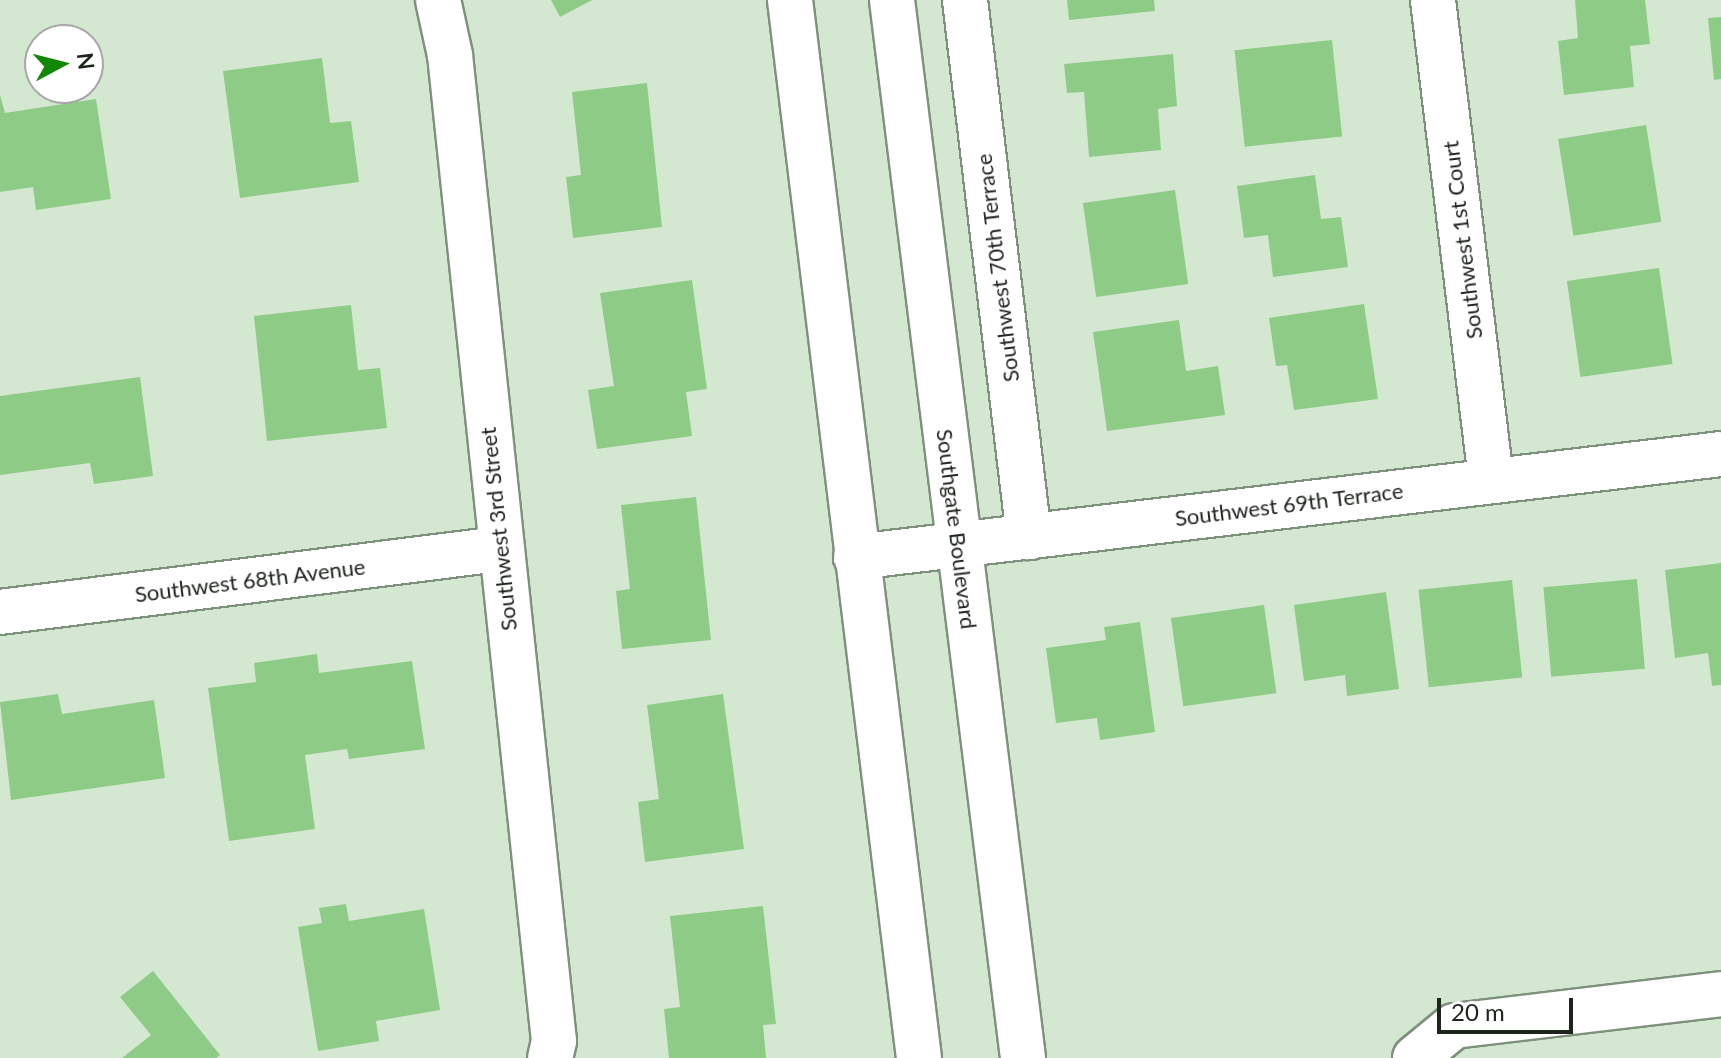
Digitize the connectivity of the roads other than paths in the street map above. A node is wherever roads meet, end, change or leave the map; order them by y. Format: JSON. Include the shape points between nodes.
{"nodes":[{"id":1,"x":438,"y":0,"type":"edge"},
{"id":2,"x":790,"y":0,"type":"edge"},
{"id":3,"x":892,"y":0,"type":"edge"},
{"id":4,"x":965,"y":0,"type":"edge"},
{"id":5,"x":1433,"y":0,"type":"edge"},
{"id":6,"x":1721,"y":454,"type":"edge"},
{"id":7,"x":1491,"y":479,"type":"junction"},
{"id":8,"x":1029,"y":537,"type":"junction"},
{"id":9,"x":959,"y":545,"type":"junction"},
{"id":10,"x":499,"y":549,"type":"junction"},
{"id":11,"x":856,"y":557,"type":"junction"},
{"id":12,"x":0,"y":612,"type":"edge"},
{"id":13,"x":1721,"y":994,"type":"edge"},
{"id":14,"x":550,"y":1058,"type":"edge"},
{"id":15,"x":919,"y":1058,"type":"edge"},
{"id":16,"x":1023,"y":1058,"type":"edge"},
{"id":17,"x":1415,"y":1058,"type":"edge"}],
"edges":[{"from":1,"to":10,"type":"street","name":"Southwest 3rd Street","via":[[450,55]]},
{"from":2,"to":11,"type":"street"},
{"from":3,"to":9,"type":"street","name":"Southgate Boulevard"},
{"from":4,"to":8,"type":"street","name":"Southwest 70th Terrace"},
{"from":5,"to":7,"type":"street","name":"Southwest 1st Court"},
{"from":6,"to":7,"type":"street","name":"Southwest 69th Terrace"},
{"from":7,"to":8,"type":"street","name":"Southwest 69th Terrace"},
{"from":8,"to":9,"type":"street","name":"Southwest 69th Terrace"},
{"from":9,"to":11,"type":"street","name":"Southwest 69th Terrace"},
{"from":9,"to":16,"type":"street","name":"Southgate Boulevard"},
{"from":10,"to":12,"type":"street","name":"Southwest 68th Avenue"},
{"from":10,"to":14,"type":"street","name":"Southwest 3rd Street","via":[[554,1041]]},
{"from":11,"to":15,"type":"street"},
{"from":13,"to":17,"type":"street","via":[[1454,1026]]}]}
